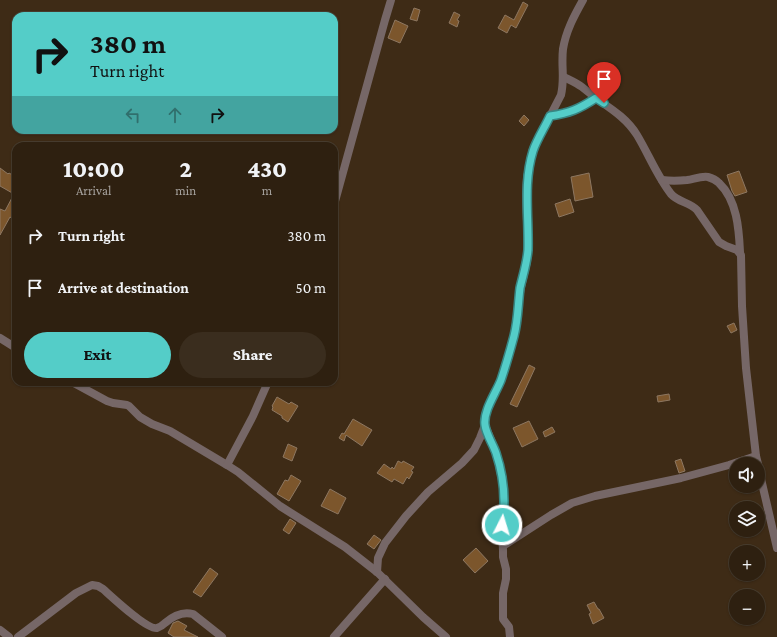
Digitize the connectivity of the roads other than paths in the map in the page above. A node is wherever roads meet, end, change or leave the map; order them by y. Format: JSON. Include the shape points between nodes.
{"nodes":[{"id":1,"x":391,"y":0,"type":"edge"},
{"id":2,"x":583,"y":0,"type":"edge"},
{"id":3,"x":564,"y":77,"type":"junction"},
{"id":4,"x":596,"y":98,"type":"junction"},
{"id":5,"x":550,"y":116,"type":"junction"},
{"id":6,"x":662,"y":180,"type":"junction"},
{"id":7,"x":338,"y":190,"type":"edge"},
{"id":8,"x":740,"y":252,"type":"junction"},
{"id":9,"x":0,"y":338,"type":"edge"},
{"id":10,"x":12,"y":346,"type":"edge"},
{"id":11,"x":79,"y":386,"type":"edge"},
{"id":12,"x":266,"y":386,"type":"edge"},
{"id":13,"x":485,"y":425,"type":"junction"},
{"id":14,"x":756,"y":457,"type":"edge"},
{"id":15,"x":227,"y":465,"type":"junction"},
{"id":16,"x":729,"y":468,"type":"edge"},
{"id":17,"x":764,"y":493,"type":"edge"},
{"id":18,"x":503,"y":546,"type":"junction"},
{"id":19,"x":777,"y":548,"type":"edge"},
{"id":20,"x":377,"y":572,"type":"junction"},
{"id":21,"x":385,"y":579,"type":"junction"},
{"id":22,"x":0,"y":630,"type":"edge"},
{"id":23,"x":9,"y":637,"type":"edge"},
{"id":24,"x":18,"y":637,"type":"edge"},
{"id":25,"x":222,"y":637,"type":"edge"},
{"id":26,"x":334,"y":637,"type":"edge"},
{"id":27,"x":446,"y":637,"type":"edge"},
{"id":28,"x":510,"y":637,"type":"edge"}],
"edges":[{"from":1,"to":7,"type":"street"},
{"from":2,"to":3,"type":"street","via":[[566,34]]},
{"from":3,"to":4,"type":"street"},
{"from":3,"to":5,"type":"street","via":[[563,87]]},
{"from":4,"to":5,"type":"street","via":[[571,112]]},
{"from":4,"to":6,"type":"street","via":[[629,123]]},
{"from":5,"to":13,"type":"street","via":[[533,149],[527,178],[528,250],[517,323],[507,362],[485,415]]},
{"from":6,"to":8,"type":"street","via":[[675,198],[697,210],[719,242]]},
{"from":6,"to":8,"type":"street","via":[[706,177],[717,181],[733,204]]},
{"from":8,"to":14,"type":"street","via":[[746,368]]},
{"from":9,"to":10,"type":"street"},
{"from":11,"to":15,"type":"street","via":[[107,401],[129,406],[140,417],[170,431]]},
{"from":12,"to":15,"type":"street"},
{"from":13,"to":18,"type":"street","via":[[496,452],[504,490]]},
{"from":13,"to":20,"type":"street","via":[[474,450],[428,492],[385,543],[378,558]]},
{"from":15,"to":20,"type":"street","via":[[280,506],[345,547]]},
{"from":16,"to":18,"type":"street","via":[[572,503]]},
{"from":17,"to":19,"type":"street"},
{"from":18,"to":28,"type":"street","via":[[506,568],[503,619],[509,627]]},
{"from":20,"to":21,"type":"street"},
{"from":21,"to":26,"type":"street"},
{"from":21,"to":27,"type":"street","via":[[422,617]]},
{"from":22,"to":23,"type":"street"},
{"from":24,"to":25,"type":"street","via":[[76,593],[92,585],[103,589],[142,622],[154,628],[159,628],[173,616],[187,612]]}]}
